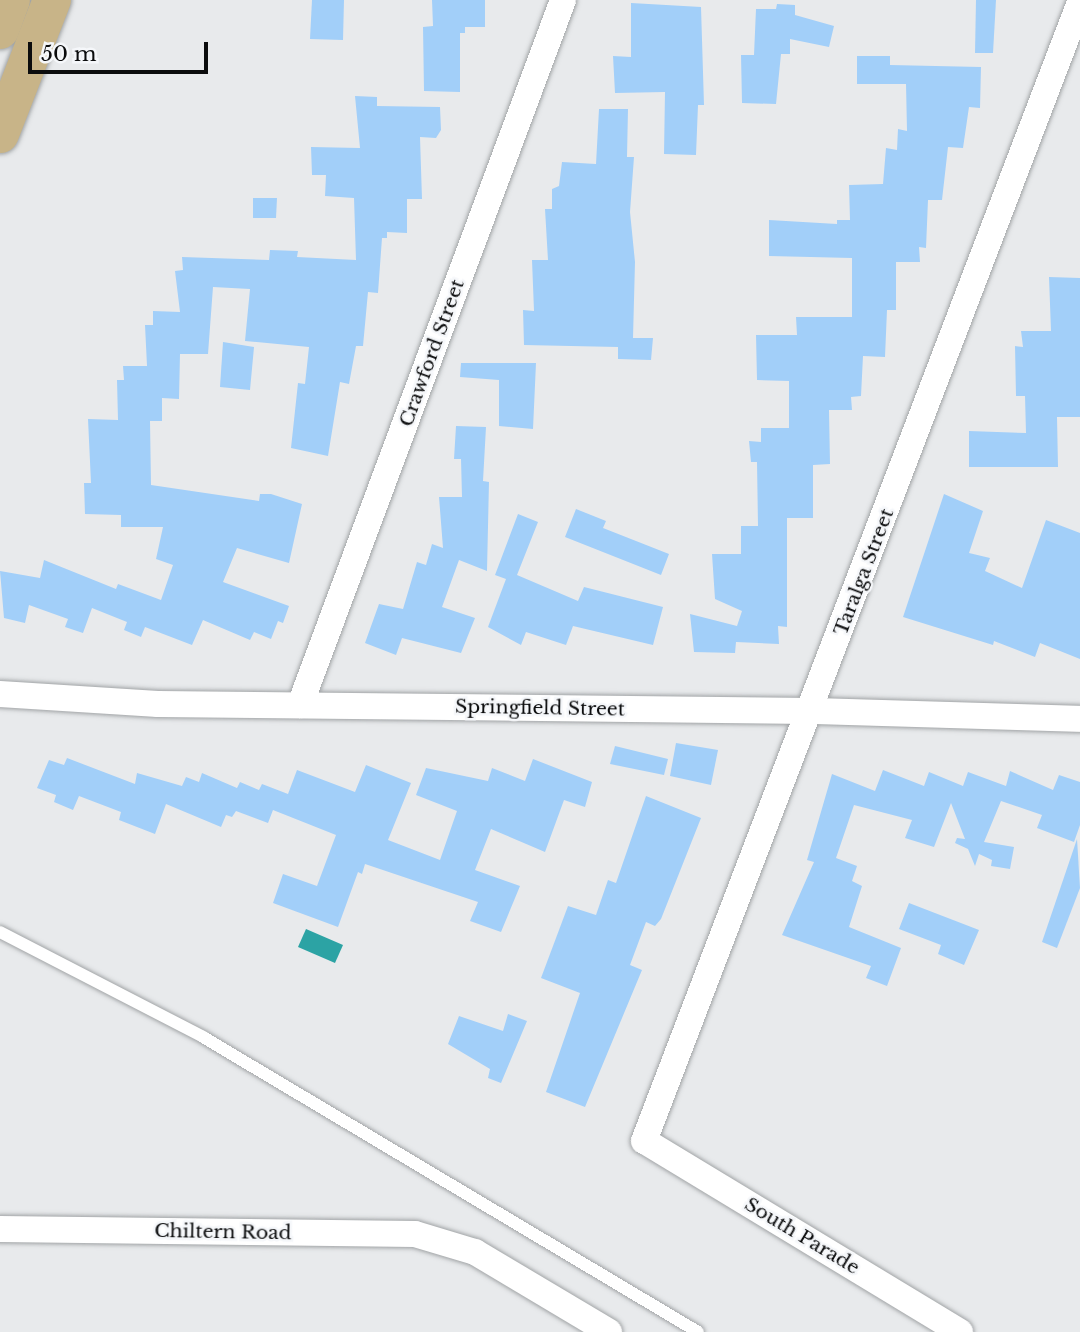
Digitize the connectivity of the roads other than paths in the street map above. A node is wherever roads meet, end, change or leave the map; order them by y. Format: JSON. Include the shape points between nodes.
{"nodes":[{"id":1,"x":11,"y":0,"type":"edge"},
{"id":2,"x":52,"y":0,"type":"edge"},
{"id":3,"x":564,"y":0,"type":"edge"},
{"id":4,"x":1080,"y":2,"type":"edge"},
{"id":5,"x":0,"y":30,"type":"edge"},
{"id":6,"x":0,"y":134,"type":"edge"},
{"id":7,"x":0,"y":694,"type":"edge"},
{"id":8,"x":300,"y":705,"type":"junction"},
{"id":9,"x":811,"y":711,"type":"junction"},
{"id":10,"x":1080,"y":719,"type":"edge"},
{"id":11,"x":0,"y":932,"type":"edge"},
{"id":12,"x":644,"y":1141,"type":"joint"},
{"id":13,"x":0,"y":1229,"type":"edge"},
{"id":14,"x":609,"y":1332,"type":"edge"},
{"id":15,"x":698,"y":1332,"type":"edge"},
{"id":16,"x":960,"y":1332,"type":"edge"}],
"edges":[{"from":1,"to":5,"type":"main road"},
{"from":2,"to":6,"type":"main road"},
{"from":3,"to":8,"type":"street","name":"Crawford Street"},
{"from":4,"to":9,"type":"street","name":"Taralga Street"},
{"from":7,"to":8,"type":"street","name":"Springfield Street","via":[[93,702]]},
{"from":8,"to":9,"type":"street","name":"Springfield Street"},
{"from":9,"to":10,"type":"street","name":"Springfield Street"},
{"from":9,"to":12,"type":"street","name":"Taralga Street"},
{"from":11,"to":15,"type":"lane","via":[[203,1037]]},
{"from":12,"to":16,"type":"street","name":"South Parade"},
{"from":13,"to":14,"type":"street","name":"Chiltern Road","via":[[415,1234],[485,1258]]}]}
